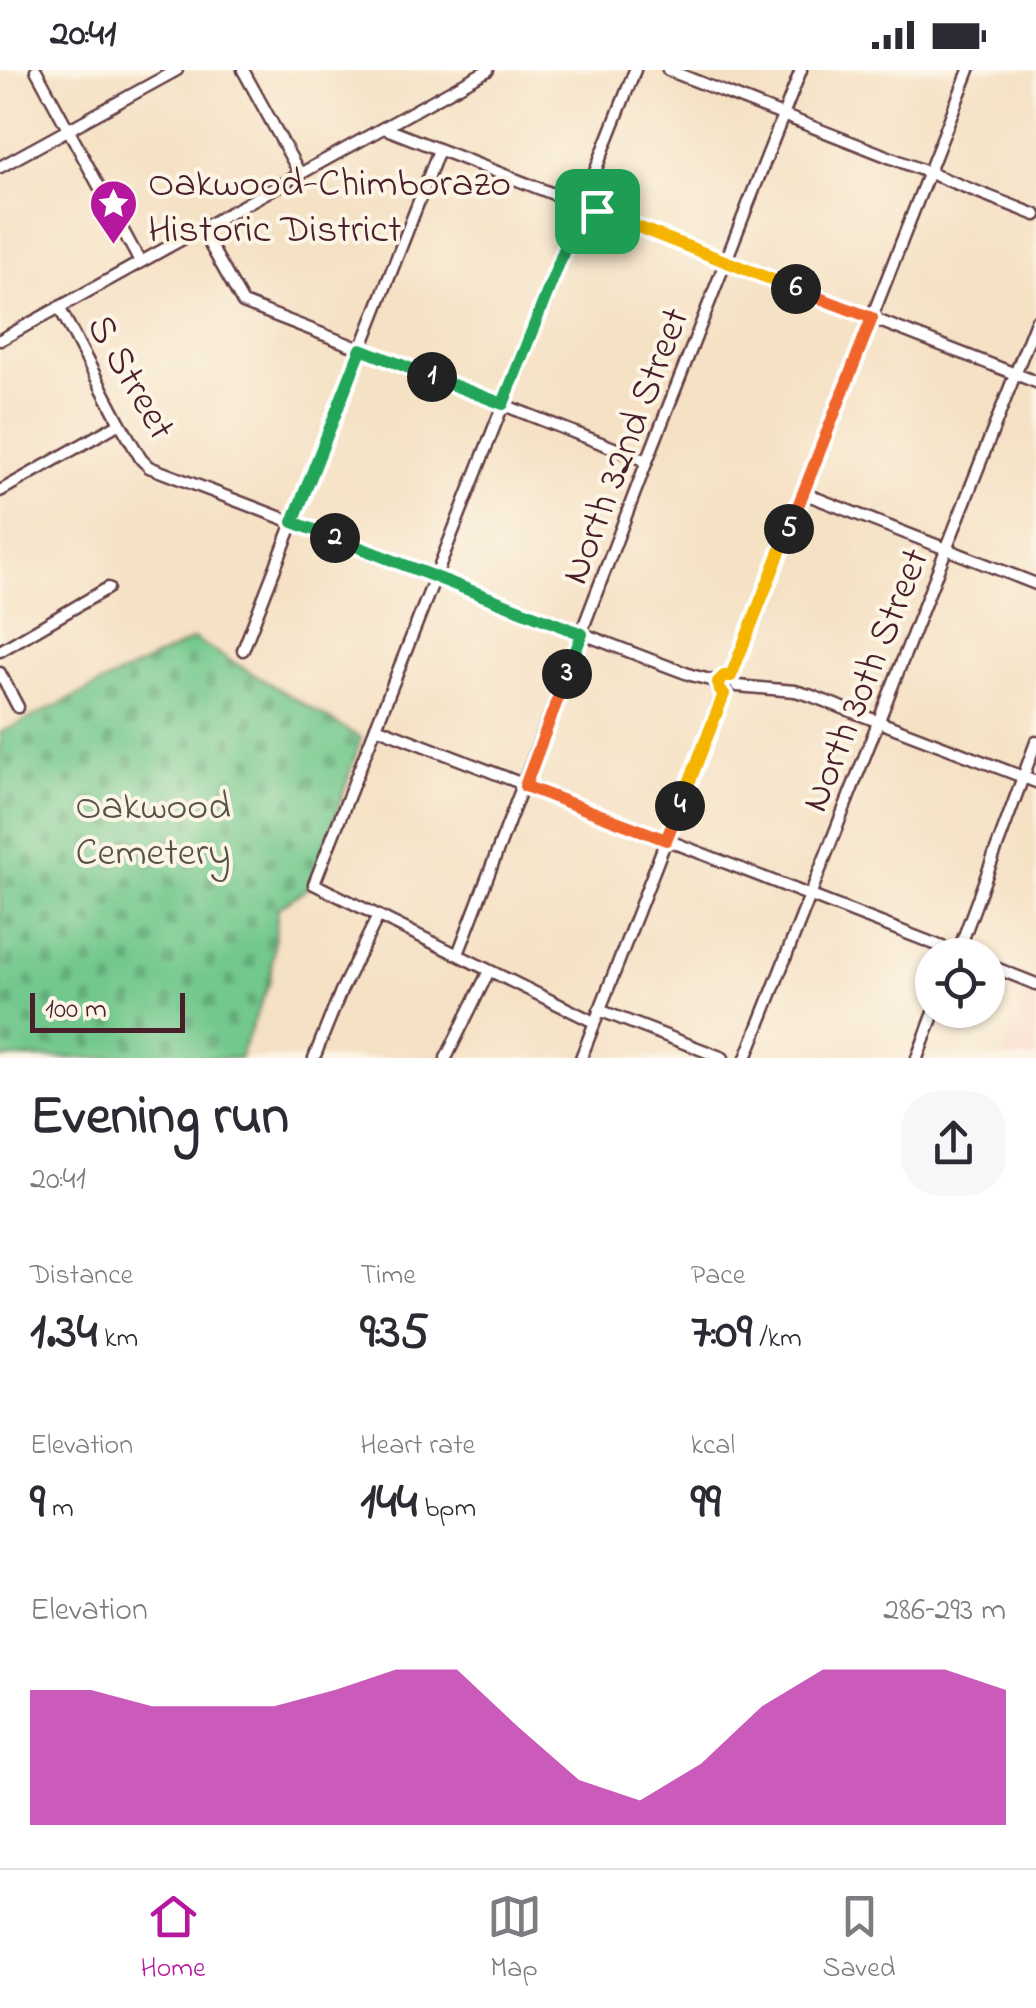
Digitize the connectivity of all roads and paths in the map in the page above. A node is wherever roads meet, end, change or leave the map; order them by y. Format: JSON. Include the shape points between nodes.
{"nodes":[{"id":1,"x":36,"y":70,"type":"edge"},
{"id":2,"x":177,"y":70,"type":"edge"},
{"id":3,"x":243,"y":70,"type":"edge"},
{"id":4,"x":488,"y":70,"type":"edge"},
{"id":5,"x":635,"y":70,"type":"edge"},
{"id":6,"x":668,"y":70,"type":"edge"},
{"id":7,"x":801,"y":70,"type":"edge"},
{"id":8,"x":969,"y":70,"type":"edge"},
{"id":9,"x":472,"y":75,"type":"edge"},
{"id":10,"x":783,"y":115,"type":"junction"},
{"id":11,"x":384,"y":128,"type":"junction"},
{"id":12,"x":68,"y":130,"type":"junction"},
{"id":13,"x":440,"y":150,"type":"junction"},
{"id":14,"x":0,"y":168,"type":"edge"},
{"id":15,"x":929,"y":172,"type":"junction"},
{"id":16,"x":300,"y":174,"type":"junction"},
{"id":17,"x":582,"y":205,"type":"junction"},
{"id":18,"x":1036,"y":214,"type":"edge"},
{"id":19,"x":201,"y":229,"type":"junction"},
{"id":20,"x":726,"y":261,"type":"junction"},
{"id":21,"x":140,"y":262,"type":"junction"},
{"id":22,"x":59,"y":307,"type":"junction"},
{"id":23,"x":872,"y":318,"type":"junction"},
{"id":24,"x":1036,"y":321,"type":"edge"},
{"id":25,"x":0,"y":340,"type":"edge"},
{"id":26,"x":361,"y":349,"type":"junction"},
{"id":27,"x":1015,"y":374,"type":"junction"},
{"id":28,"x":1036,"y":382,"type":"edge"},
{"id":29,"x":503,"y":404,"type":"junction"},
{"id":30,"x":120,"y":423,"type":"junction"},
{"id":31,"x":647,"y":461,"type":"junction"},
{"id":32,"x":0,"y":490,"type":"edge"},
{"id":33,"x":802,"y":493,"type":"junction"},
{"id":34,"x":293,"y":522,"type":"junction"},
{"id":35,"x":946,"y":549,"type":"junction"},
{"id":36,"x":435,"y":577,"type":"junction"},
{"id":37,"x":1036,"y":584,"type":"edge"},
{"id":38,"x":108,"y":588,"type":"dead end"},
{"id":39,"x":582,"y":634,"type":"junction"},
{"id":40,"x":242,"y":650,"type":"dead end"},
{"id":41,"x":0,"y":651,"type":"edge"},
{"id":42,"x":0,"y":673,"type":"edge"},
{"id":43,"x":734,"y":681,"type":"junction"},
{"id":44,"x":721,"y":688,"type":"junction"},
{"id":45,"x":18,"y":707,"type":"dead end"},
{"id":46,"x":879,"y":720,"type":"junction"},
{"id":47,"x":376,"y":727,"type":"junction"},
{"id":48,"x":1036,"y":742,"type":"edge"},
{"id":49,"x":1022,"y":776,"type":"junction"},
{"id":50,"x":1036,"y":782,"type":"edge"},
{"id":51,"x":525,"y":786,"type":"junction"},
{"id":52,"x":666,"y":840,"type":"junction"},
{"id":53,"x":810,"y":896,"type":"junction"},
{"id":54,"x":378,"y":916,"type":"junction"},
{"id":55,"x":918,"y":938,"type":"edge"},
{"id":56,"x":965,"y":938,"type":"edge"},
{"id":57,"x":458,"y":954,"type":"junction"},
{"id":58,"x":489,"y":971,"type":"junction"},
{"id":59,"x":1005,"y":971,"type":"edge"},
{"id":60,"x":1036,"y":984,"type":"edge"},
{"id":61,"x":599,"y":1010,"type":"junction"},
{"id":62,"x":594,"y":1022,"type":"junction"},
{"id":63,"x":928,"y":1028,"type":"edge"},
{"id":64,"x":314,"y":1058,"type":"edge"},
{"id":65,"x":446,"y":1058,"type":"edge"},
{"id":66,"x":580,"y":1058,"type":"edge"},
{"id":67,"x":723,"y":1058,"type":"edge"},
{"id":68,"x":746,"y":1058,"type":"edge"},
{"id":69,"x":916,"y":1058,"type":"edge"}],
"edges":[{"from":1,"to":12,"type":"street"},
{"from":2,"to":12,"type":"street"},
{"from":3,"to":16,"type":"street"},
{"from":4,"to":9,"type":"street"},
{"from":5,"to":17,"type":"street"},
{"from":6,"to":10,"type":"street"},
{"from":7,"to":10,"type":"street","name":"North 32nd Street"},
{"from":8,"to":15,"type":"street"},
{"from":9,"to":11,"type":"street"},
{"from":10,"to":15,"type":"street"},
{"from":10,"to":20,"type":"street","name":"North 32nd Street"},
{"from":11,"to":13,"type":"street"},
{"from":11,"to":16,"type":"street"},
{"from":12,"to":14,"type":"street"},
{"from":12,"to":21,"type":"street"},
{"from":13,"to":17,"type":"street"},
{"from":13,"to":26,"type":"street"},
{"from":15,"to":18,"type":"street"},
{"from":15,"to":23,"type":"street"},
{"from":16,"to":19,"type":"street"},
{"from":17,"to":20,"type":"street"},
{"from":17,"to":29,"type":"street"},
{"from":19,"to":21,"type":"street"},
{"from":19,"to":26,"type":"street","via":[[243,304]]},
{"from":20,"to":23,"type":"street"},
{"from":20,"to":31,"type":"street","name":"North 32nd Street"},
{"from":21,"to":22,"type":"street"},
{"from":22,"to":25,"type":"street"},
{"from":22,"to":30,"type":"street","name":"S Street"},
{"from":23,"to":27,"type":"street"},
{"from":23,"to":33,"type":"street"},
{"from":24,"to":27,"type":"street","name":"North 30th Street"},
{"from":26,"to":29,"type":"street"},
{"from":26,"to":34,"type":"street"},
{"from":27,"to":28,"type":"street"},
{"from":27,"to":35,"type":"street","name":"North 30th Street"},
{"from":29,"to":31,"type":"street"},
{"from":29,"to":36,"type":"street"},
{"from":30,"to":32,"type":"street"},
{"from":30,"to":34,"type":"street","name":"S Street","via":[[150,467]]},
{"from":31,"to":39,"type":"street","name":"North 32nd Street"},
{"from":33,"to":35,"type":"street"},
{"from":33,"to":43,"type":"street"},
{"from":34,"to":36,"type":"street","name":"S Street"},
{"from":34,"to":40,"type":"street"},
{"from":35,"to":37,"type":"street"},
{"from":35,"to":46,"type":"street","name":"North 30th Street"},
{"from":36,"to":39,"type":"street","name":"S Street"},
{"from":36,"to":47,"type":"street"},
{"from":38,"to":41,"type":"street"},
{"from":39,"to":44,"type":"street","name":"S Street"},
{"from":39,"to":51,"type":"street","name":"North 32nd Street"},
{"from":42,"to":45,"type":"street"},
{"from":43,"to":44,"type":"street","via":[[724,676]]},
{"from":43,"to":44,"type":"street","via":[[732,693]]},
{"from":43,"to":46,"type":"street","via":[[796,691]]},
{"from":44,"to":52,"type":"street"},
{"from":46,"to":49,"type":"street"},
{"from":46,"to":53,"type":"street","name":"North 30th Street"},
{"from":47,"to":51,"type":"street"},
{"from":47,"to":54,"type":"street","via":[[314,884]]},
{"from":48,"to":49,"type":"street"},
{"from":49,"to":50,"type":"street"},
{"from":49,"to":56,"type":"street"},
{"from":51,"to":52,"type":"street"},
{"from":51,"to":57,"type":"street","name":"North 32nd Street"},
{"from":52,"to":53,"type":"street"},
{"from":52,"to":61,"type":"street"},
{"from":53,"to":55,"type":"street"},
{"from":53,"to":68,"type":"street","name":"North 30th Street"},
{"from":54,"to":57,"type":"street"},
{"from":54,"to":64,"type":"street"},
{"from":57,"to":58,"type":"street"},
{"from":58,"to":62,"type":"street"},
{"from":58,"to":65,"type":"street"},
{"from":59,"to":60,"type":"street"},
{"from":61,"to":62,"type":"street"},
{"from":61,"to":67,"type":"street"},
{"from":62,"to":66,"type":"street"},
{"from":63,"to":69,"type":"street"}]}
